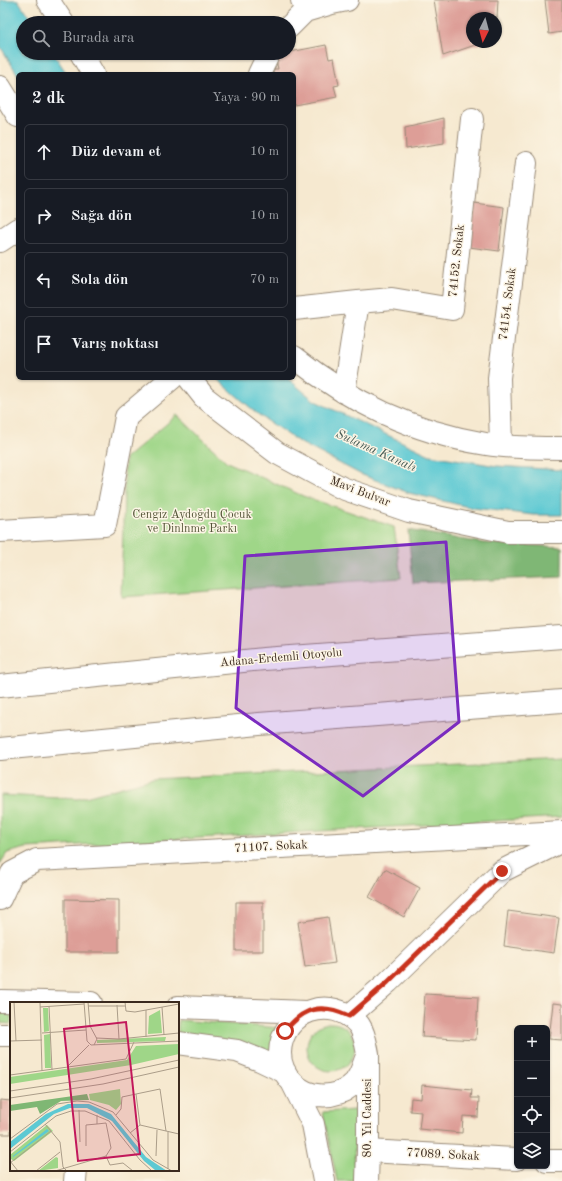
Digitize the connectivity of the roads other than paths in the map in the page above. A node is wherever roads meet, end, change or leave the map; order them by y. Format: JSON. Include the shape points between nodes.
{"nodes":[{"id":1,"x":48,"y":0,"type":"edge"},
{"id":2,"x":347,"y":0,"type":"edge"},
{"id":3,"x":303,"y":6,"type":"edge"},
{"id":4,"x":58,"y":16,"type":"edge"},
{"id":5,"x":296,"y":17,"type":"edge"},
{"id":6,"x":85,"y":60,"type":"edge"},
{"id":7,"x":266,"y":60,"type":"edge"},
{"id":8,"x":92,"y":72,"type":"edge"},
{"id":9,"x":260,"y":72,"type":"edge"},
{"id":10,"x":0,"y":87,"type":"edge"},
{"id":11,"x":16,"y":113,"type":"edge"},
{"id":12,"x":472,"y":119,"type":"dead end"},
{"id":13,"x":526,"y":163,"type":"dead end"},
{"id":14,"x":16,"y":230,"type":"edge"},
{"id":15,"x":0,"y":241,"type":"edge"},
{"id":16,"x":358,"y":302,"type":"junction"},
{"id":17,"x":296,"y":309,"type":"edge"},
{"id":18,"x":296,"y":359,"type":"edge"},
{"id":19,"x":170,"y":380,"type":"edge"},
{"id":20,"x":190,"y":380,"type":"edge"},
{"id":21,"x":344,"y":392,"type":"junction"},
{"id":22,"x":501,"y":445,"type":"junction"},
{"id":23,"x":562,"y":448,"type":"edge"},
{"id":24,"x":0,"y":531,"type":"edge"},
{"id":25,"x":562,"y":532,"type":"edge"},
{"id":26,"x":562,"y":637,"type":"edge"},
{"id":27,"x":0,"y":686,"type":"edge"},
{"id":28,"x":562,"y":700,"type":"edge"},
{"id":29,"x":141,"y":735,"type":"junction"},
{"id":30,"x":0,"y":749,"type":"edge"},
{"id":31,"x":0,"y":764,"type":"edge"},
{"id":32,"x":562,"y":832,"type":"edge"},
{"id":33,"x":562,"y":841,"type":"edge"},
{"id":34,"x":0,"y":899,"type":"edge"},
{"id":35,"x":0,"y":1001,"type":"edge"},
{"id":36,"x":46,"y":1002,"type":"edge"},
{"id":37,"x":179,"y":1007,"type":"edge"},
{"id":38,"x":306,"y":1012,"type":"junction"},
{"id":39,"x":349,"y":1016,"type":"junction"},
{"id":40,"x":0,"y":1035,"type":"edge"},
{"id":41,"x":10,"y":1036,"type":"edge"},
{"id":42,"x":179,"y":1043,"type":"edge"},
{"id":43,"x":368,"y":1054,"type":"junction"},
{"id":44,"x":289,"y":1078,"type":"junction"},
{"id":45,"x":368,"y":1151,"type":"junction"},
{"id":46,"x":514,"y":1159,"type":"edge"},
{"id":47,"x":550,"y":1161,"type":"edge"},
{"id":48,"x":562,"y":1161,"type":"edge"},
{"id":49,"x":76,"y":1171,"type":"edge"},
{"id":50,"x":75,"y":1181,"type":"edge"},
{"id":51,"x":324,"y":1181,"type":"edge"},
{"id":52,"x":367,"y":1181,"type":"edge"}],
"edges":[{"from":1,"to":4,"type":"main road"},
{"from":2,"to":3,"type":"main road"},
{"from":3,"to":5,"type":"main road"},
{"from":6,"to":8,"type":"main road"},
{"from":7,"to":9,"type":"main road"},
{"from":10,"to":11,"type":"main road"},
{"from":12,"to":16,"type":"main road","name":"74152. Sokak","via":[[452,309],[392,299]]},
{"from":13,"to":22,"type":"main road","name":"74154. Sokak","via":[[499,378]]},
{"from":14,"to":15,"type":"main road"},
{"from":16,"to":17,"type":"main road"},
{"from":16,"to":21,"type":"main road"},
{"from":18,"to":21,"type":"main road","via":[[320,378]]},
{"from":19,"to":24,"type":"main road","via":[[126,417],[104,525]]},
{"from":20,"to":25,"type":"main road","name":"Mavi Bulvar","via":[[204,398],[277,453],[342,488],[408,511],[508,532]]},
{"from":21,"to":22,"type":"main road","via":[[369,407],[408,424],[453,437]]},
{"from":22,"to":23,"type":"main road"},
{"from":26,"to":27,"type":"main road","name":"Adana-Erdemli Otoyolu","via":[[264,659]]},
{"from":28,"to":29,"type":"main road"},
{"from":29,"to":30,"type":"main road"},
{"from":29,"to":31,"type":"main road"},
{"from":32,"to":34,"type":"main road","name":"71107. Sokak","via":[[37,860],[12,873]]},
{"from":33,"to":39,"type":"main road","via":[[502,871],[388,982]]},
{"from":35,"to":36,"type":"main road"},
{"from":37,"to":38,"type":"main road"},
{"from":38,"to":39,"type":"main road","via":[[321,1008]]},
{"from":38,"to":44,"type":"main road","via":[[294,1020],[285,1031],[280,1044],[280,1059]]},
{"from":39,"to":43,"type":"main road","via":[[359,1026],[366,1039]]},
{"from":40,"to":41,"type":"main road"},
{"from":42,"to":44,"type":"main road","via":[[237,1051],[260,1060]]},
{"from":43,"to":44,"type":"main road","via":[[357,1080],[346,1090],[333,1095],[319,1096],[305,1092]]},
{"from":43,"to":45,"type":"main road","name":"80. Yıl Caddesi"},
{"from":44,"to":51,"type":"main road","via":[[313,1124]]},
{"from":45,"to":46,"type":"main road","name":"77089. Sokak"},
{"from":45,"to":52,"type":"main road","name":"80. Yıl Caddesi"},
{"from":47,"to":48,"type":"main road"},
{"from":49,"to":50,"type":"main road"}]}
